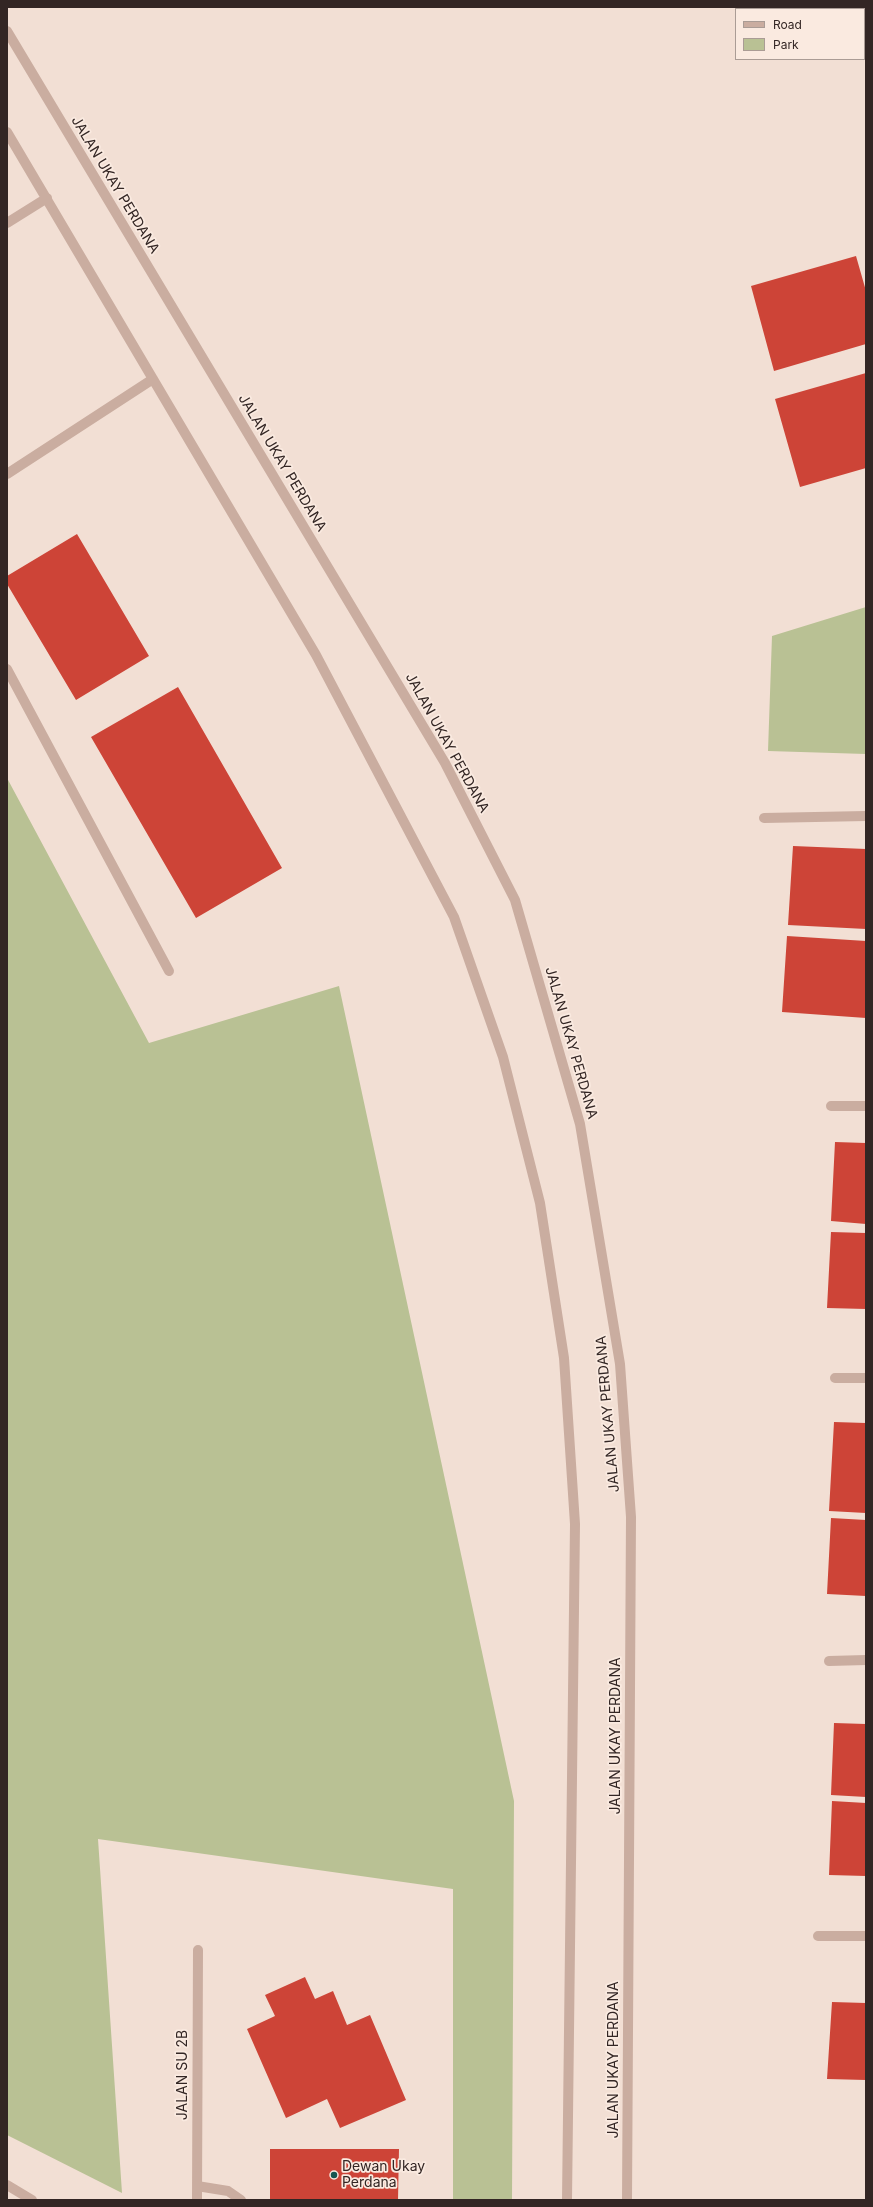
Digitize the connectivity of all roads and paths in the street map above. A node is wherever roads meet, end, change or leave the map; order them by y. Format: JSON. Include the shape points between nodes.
{"nodes":[{"id":1,"x":7,"y":31,"type":"edge"},
{"id":2,"x":7,"y":132,"type":"edge"},
{"id":3,"x":47,"y":198,"type":"junction"},
{"id":4,"x":7,"y":222,"type":"edge"},
{"id":5,"x":153,"y":379,"type":"junction"},
{"id":6,"x":7,"y":474,"type":"edge"},
{"id":7,"x":7,"y":669,"type":"edge"},
{"id":8,"x":866,"y":816,"type":"edge"},
{"id":9,"x":764,"y":818,"type":"dead end"},
{"id":10,"x":169,"y":971,"type":"dead end"},
{"id":11,"x":831,"y":1106,"type":"dead end"},
{"id":12,"x":866,"y":1106,"type":"edge"},
{"id":13,"x":835,"y":1378,"type":"dead end"},
{"id":14,"x":866,"y":1378,"type":"edge"},
{"id":15,"x":829,"y":1660,"type":"dead end"},
{"id":16,"x":866,"y":1660,"type":"edge"},
{"id":17,"x":818,"y":1936,"type":"dead end"},
{"id":18,"x":866,"y":1936,"type":"edge"},
{"id":19,"x":198,"y":1950,"type":"dead end"},
{"id":20,"x":7,"y":2185,"type":"edge"},
{"id":21,"x":197,"y":2186,"type":"junction"},
{"id":22,"x":32,"y":2200,"type":"edge"},
{"id":23,"x":197,"y":2200,"type":"edge"},
{"id":24,"x":241,"y":2200,"type":"edge"},
{"id":25,"x":567,"y":2200,"type":"edge"},
{"id":26,"x":628,"y":2200,"type":"edge"}],
"edges":[{"from":1,"to":26,"type":"street","name":"JALAN UKAY PERDANA","via":[[445,763],[515,900],[580,1124],[620,1364],[631,1517]]},
{"from":2,"to":3,"type":"street"},
{"from":3,"to":4,"type":"street"},
{"from":3,"to":5,"type":"street"},
{"from":5,"to":6,"type":"street"},
{"from":5,"to":25,"type":"street","via":[[316,655],[454,917],[503,1057],[540,1203],[564,1358],[575,1524]]},
{"from":7,"to":10,"type":"street"},
{"from":8,"to":9,"type":"street"},
{"from":11,"to":12,"type":"street"},
{"from":13,"to":14,"type":"street"},
{"from":15,"to":16,"type":"street"},
{"from":17,"to":18,"type":"street"},
{"from":19,"to":21,"type":"street","name":"JALAN SU 2B"},
{"from":20,"to":22,"type":"street"},
{"from":21,"to":23,"type":"street","name":"JALAN SU 2B"},
{"from":21,"to":24,"type":"street","via":[[228,2191]]}]}
